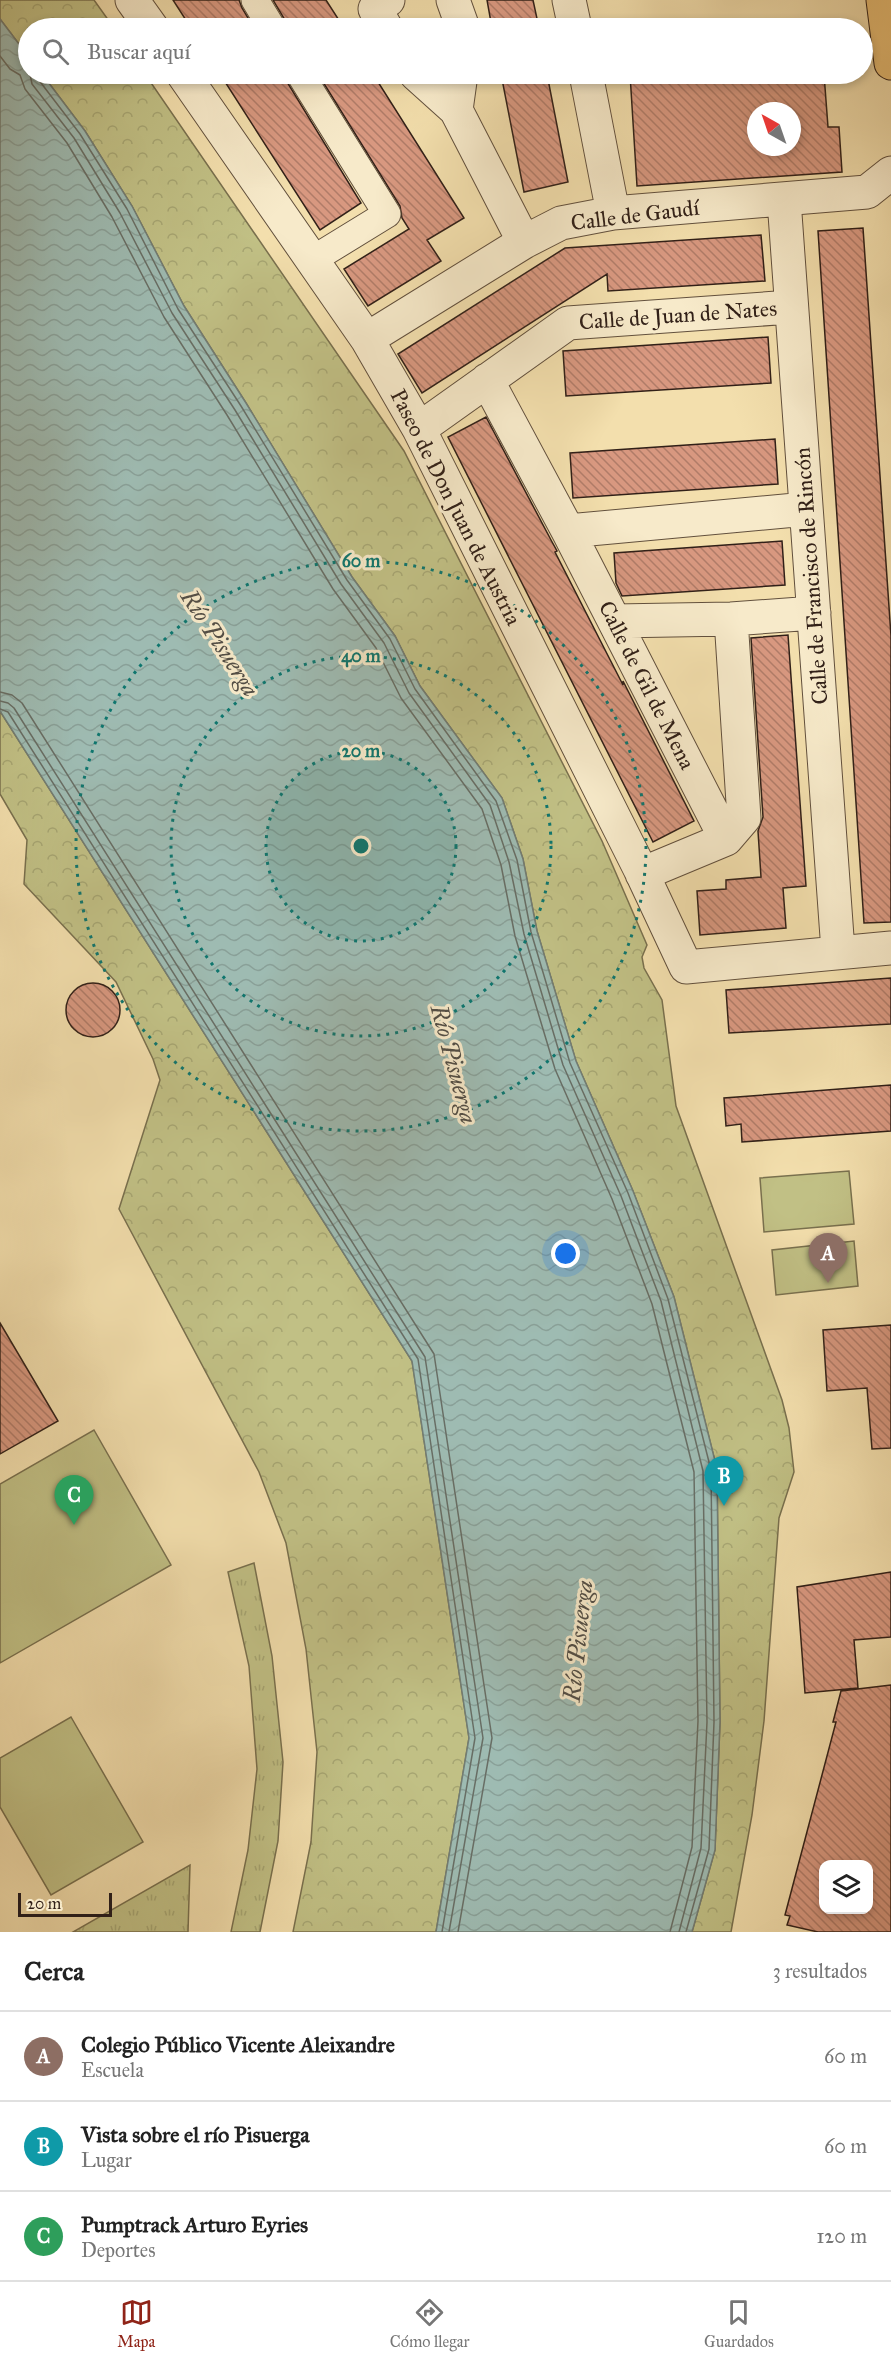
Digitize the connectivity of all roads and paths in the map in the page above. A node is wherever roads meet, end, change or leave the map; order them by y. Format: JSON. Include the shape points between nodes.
{"nodes":[{"id":1,"x":132,"y":0,"type":"edge"},
{"id":2,"x":255,"y":0,"type":"edge"},
{"id":3,"x":388,"y":0,"type":"edge"},
{"id":4,"x":453,"y":0,"type":"edge"},
{"id":5,"x":569,"y":0,"type":"edge"},
{"id":6,"x":884,"y":0,"type":"edge"},
{"id":7,"x":145,"y":18,"type":"edge"},
{"id":8,"x":266,"y":18,"type":"edge"},
{"id":9,"x":380,"y":18,"type":"edge"},
{"id":10,"x":459,"y":18,"type":"edge"},
{"id":11,"x":573,"y":18,"type":"edge"},
{"id":12,"x":891,"y":63,"type":"edge"},
{"id":13,"x":190,"y":84,"type":"edge"},
{"id":14,"x":306,"y":84,"type":"edge"},
{"id":15,"x":427,"y":84,"type":"edge"},
{"id":16,"x":460,"y":84,"type":"edge"},
{"id":17,"x":588,"y":84,"type":"edge"},
{"id":18,"x":456,"y":110,"type":"junction"},
{"id":19,"x":891,"y":173,"type":"edge"},
{"id":20,"x":784,"y":200,"type":"junction"},
{"id":21,"x":613,"y":213,"type":"junction"},
{"id":22,"x":524,"y":242,"type":"junction"},
{"id":23,"x":312,"y":260,"type":"junction"},
{"id":24,"x":791,"y":307,"type":"junction"},
{"id":25,"x":367,"y":339,"type":"junction"},
{"id":26,"x":487,"y":380,"type":"junction"},
{"id":27,"x":419,"y":429,"type":"junction"},
{"id":28,"x":806,"y":509,"type":"junction"},
{"id":29,"x":568,"y":531,"type":"junction"},
{"id":30,"x":814,"y":613,"type":"junction"},
{"id":31,"x":731,"y":619,"type":"junction"},
{"id":32,"x":615,"y":621,"type":"junction"},
{"id":33,"x":726,"y":839,"type":"junction"},
{"id":34,"x":642,"y":874,"type":"junction"},
{"id":35,"x":891,"y":948,"type":"edge"},
{"id":36,"x":838,"y":951,"type":"junction"}],
"edges":[{"from":1,"to":7,"type":"street"},
{"from":2,"to":8,"type":"street"},
{"from":3,"to":9,"type":"street","via":[[375,9]]},
{"from":4,"to":10,"type":"street"},
{"from":5,"to":11,"type":"street"},
{"from":6,"to":12,"type":"main road"},
{"from":13,"to":23,"type":"street","name":"Paseo de Don Juan de Austria"},
{"from":14,"to":23,"type":"street","via":[[387,214]]},
{"from":15,"to":18,"type":"street"},
{"from":16,"to":18,"type":"street"},
{"from":17,"to":21,"type":"street"},
{"from":18,"to":22,"type":"street"},
{"from":19,"to":20,"type":"street","name":"Calle de Gaudí","via":[[867,192]]},
{"from":20,"to":21,"type":"street","name":"Calle de Gaudí"},
{"from":20,"to":24,"type":"street","name":"Calle de Francisco de Rincón"},
{"from":21,"to":22,"type":"street","name":"Calle de Gaudí","via":[[561,223]]},
{"from":22,"to":25,"type":"street","name":"Calle de Gaudí"},
{"from":23,"to":25,"type":"street","name":"Paseo de Don Juan de Austria"},
{"from":24,"to":26,"type":"street","name":"Calle de Juan de Nates","via":[[568,323]]},
{"from":24,"to":28,"type":"street","name":"Calle de Francisco de Rincón"},
{"from":25,"to":27,"type":"street","name":"Paseo de Don Juan de Austria"},
{"from":26,"to":27,"type":"street","name":"Calle de Juan de Nates"},
{"from":26,"to":29,"type":"street","name":"Calle de Gil de Mena"},
{"from":27,"to":34,"type":"street","name":"Paseo de Don Juan de Austria"},
{"from":28,"to":29,"type":"street"},
{"from":28,"to":30,"type":"street","name":"Calle de Francisco de Rincón"},
{"from":29,"to":32,"type":"street","name":"Calle de Gil de Mena"},
{"from":30,"to":31,"type":"street"},
{"from":30,"to":36,"type":"street","name":"Calle de Francisco de Rincón"},
{"from":31,"to":32,"type":"street"},
{"from":31,"to":33,"type":"street","via":[[744,818]]},
{"from":32,"to":33,"type":"street","name":"Calle de Gil de Mena"},
{"from":33,"to":34,"type":"street"},
{"from":34,"to":36,"type":"street","name":"Paseo de Don Juan de Austria","via":[[686,967]]},
{"from":35,"to":36,"type":"street"}]}
